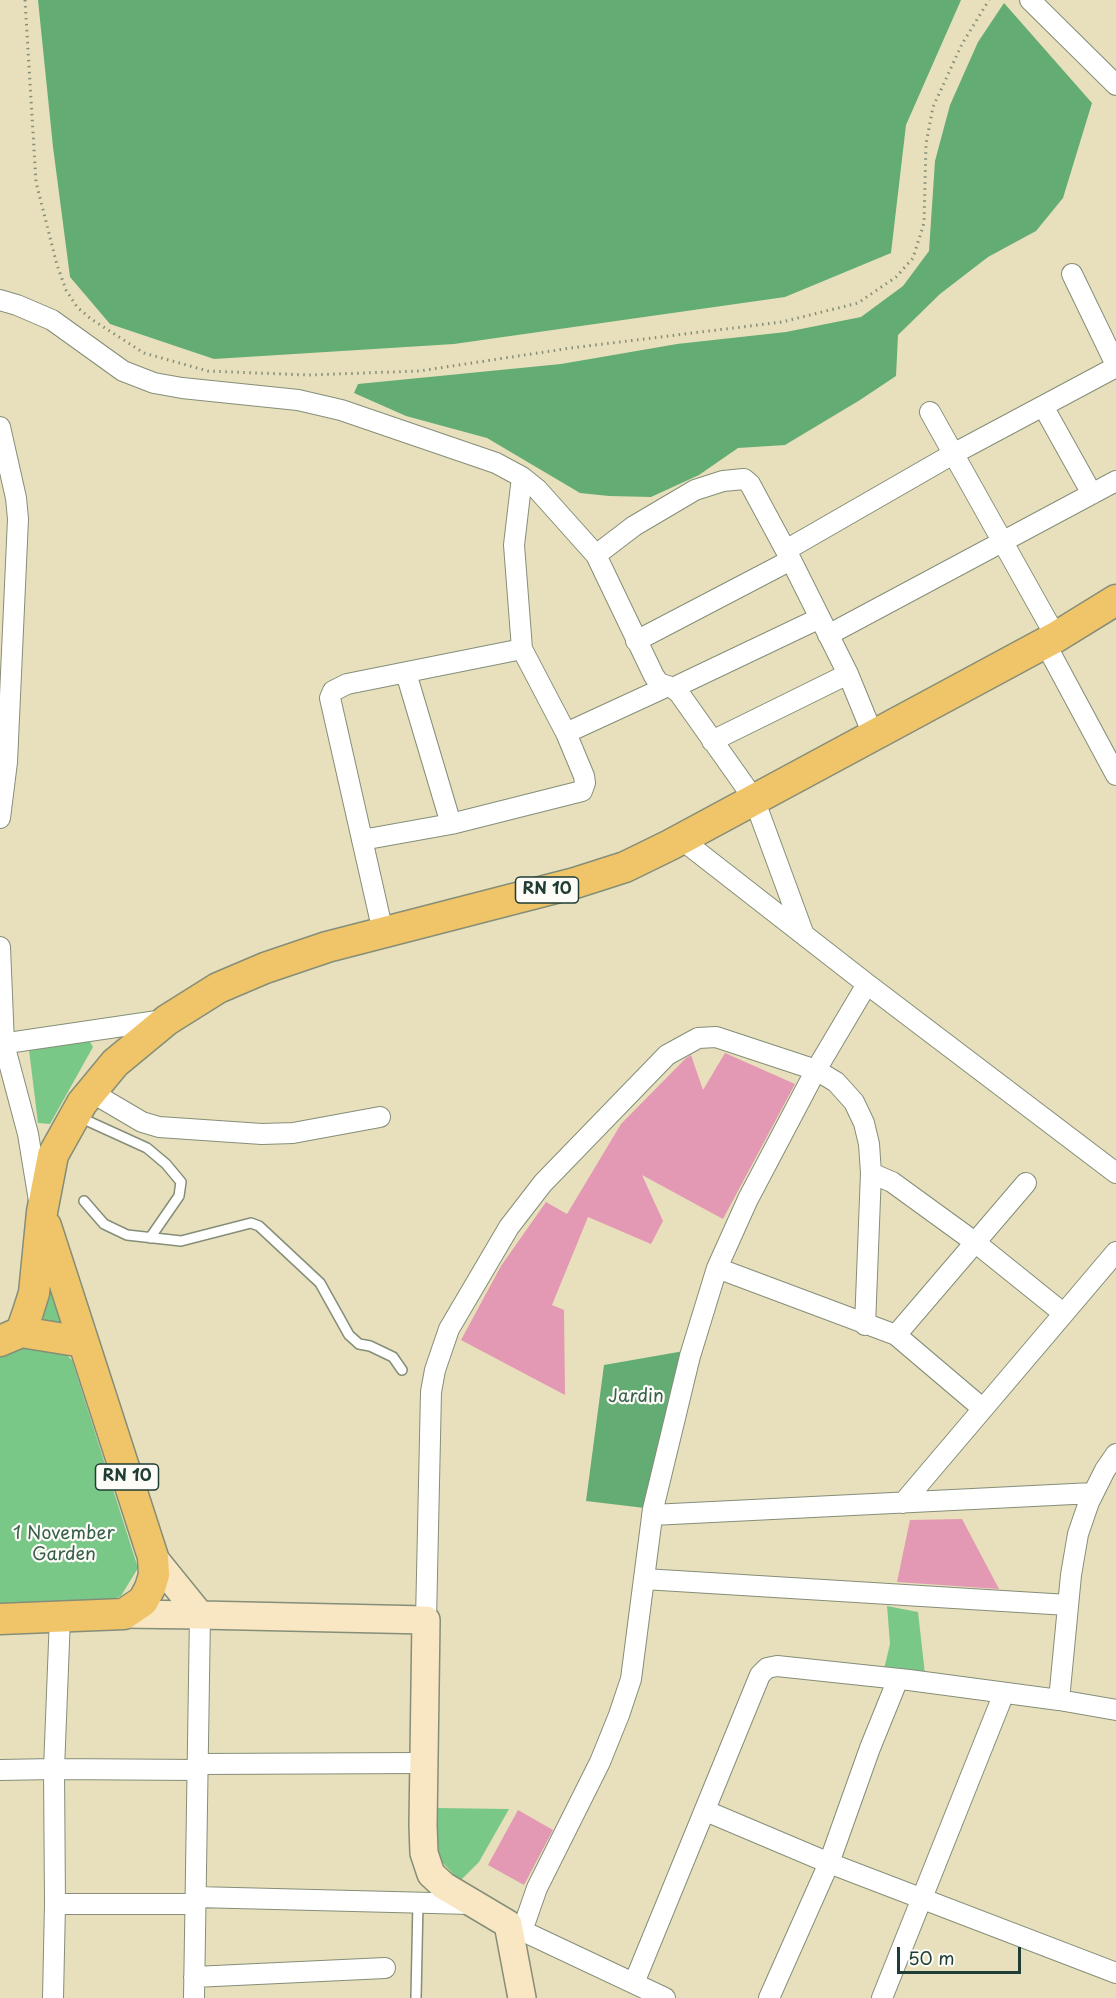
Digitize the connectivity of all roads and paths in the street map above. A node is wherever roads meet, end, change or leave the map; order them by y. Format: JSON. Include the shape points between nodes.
{"nodes":[{"id":1,"x":25,"y":0,"type":"edge"},
{"id":2,"x":989,"y":0,"type":"edge"},
{"id":3,"x":1030,"y":0,"type":"edge"},
{"id":4,"x":1116,"y":85,"type":"edge"},
{"id":5,"x":1072,"y":274,"type":"dead end"},
{"id":6,"x":0,"y":300,"type":"edge"},
{"id":7,"x":1116,"y":366,"type":"edge"},
{"id":8,"x":1043,"y":406,"type":"junction"},
{"id":9,"x":930,"y":412,"type":"dead end"},
{"id":10,"x":0,"y":427,"type":"edge"},
{"id":11,"x":954,"y":454,"type":"junction"},
{"id":12,"x":522,"y":477,"type":"junction"},
{"id":13,"x":1116,"y":481,"type":"edge"},
{"id":14,"x":1092,"y":494,"type":"junction"},
{"id":15,"x":8,"y":498,"type":"edge"},
{"id":16,"x":1003,"y":542,"type":"junction"},
{"id":17,"x":596,"y":555,"type":"junction"},
{"id":18,"x":788,"y":555,"type":"junction"},
{"id":19,"x":1116,"y":600,"type":"edge"},
{"id":20,"x":824,"y":627,"type":"junction"},
{"id":21,"x":1050,"y":640,"type":"junction"},
{"id":22,"x":636,"y":641,"type":"junction"},
{"id":23,"x":522,"y":649,"type":"junction"},
{"id":24,"x":406,"y":673,"type":"junction"},
{"id":25,"x":848,"y":674,"type":"junction"},
{"id":26,"x":670,"y":687,"type":"junction"},
{"id":27,"x":566,"y":733,"type":"junction"},
{"id":28,"x":873,"y":735,"type":"junction"},
{"id":29,"x":712,"y":741,"type":"junction"},
{"id":30,"x":1116,"y":775,"type":"edge"},
{"id":31,"x":2,"y":790,"type":"edge"},
{"id":32,"x":754,"y":799,"type":"junction"},
{"id":33,"x":0,"y":818,"type":"edge"},
{"id":34,"x":451,"y":824,"type":"junction"},
{"id":35,"x":681,"y":839,"type":"junction"},
{"id":36,"x":362,"y":840,"type":"junction"},
{"id":37,"x":383,"y":932,"type":"junction"},
{"id":38,"x":804,"y":935,"type":"junction"},
{"id":39,"x":0,"y":947,"type":"edge"},
{"id":40,"x":867,"y":984,"type":"junction"},
{"id":41,"x":167,"y":1020,"type":"junction"},
{"id":42,"x":1,"y":1045,"type":"edge"},
{"id":43,"x":816,"y":1070,"type":"junction"},
{"id":44,"x":83,"y":1104,"type":"junction"},
{"id":45,"x":380,"y":1117,"type":"dead end"},
{"id":46,"x":871,"y":1173,"type":"junction"},
{"id":47,"x":1116,"y":1173,"type":"edge"},
{"id":48,"x":1026,"y":1183,"type":"dead end"},
{"id":49,"x":84,"y":1201,"type":"dead end"},
{"id":50,"x":42,"y":1212,"type":"junction"},
{"id":51,"x":150,"y":1238,"type":"junction"},
{"id":52,"x":976,"y":1243,"type":"junction"},
{"id":53,"x":1116,"y":1252,"type":"edge"},
{"id":54,"x":717,"y":1268,"type":"junction"},
{"id":55,"x":1063,"y":1313,"type":"junction"},
{"id":56,"x":865,"y":1324,"type":"junction"},
{"id":57,"x":896,"y":1335,"type":"junction"},
{"id":58,"x":10,"y":1336,"type":"edge"},
{"id":59,"x":83,"y":1342,"type":"junction"},
{"id":60,"x":402,"y":1370,"type":"dead end"},
{"id":61,"x":982,"y":1408,"type":"junction"},
{"id":62,"x":1116,"y":1454,"type":"edge"},
{"id":63,"x":1093,"y":1493,"type":"junction"},
{"id":64,"x":903,"y":1503,"type":"junction"},
{"id":65,"x":652,"y":1515,"type":"junction"},
{"id":66,"x":153,"y":1557,"type":"junction"},
{"id":67,"x":644,"y":1579,"type":"junction"},
{"id":68,"x":1068,"y":1605,"type":"junction"},
{"id":69,"x":124,"y":1614,"type":"junction"},
{"id":70,"x":200,"y":1615,"type":"junction"},
{"id":71,"x":60,"y":1617,"type":"junction"},
{"id":72,"x":0,"y":1619,"type":"edge"},
{"id":73,"x":426,"y":1620,"type":"junction"},
{"id":74,"x":898,"y":1679,"type":"junction"},
{"id":75,"x":1004,"y":1693,"type":"junction"},
{"id":76,"x":1059,"y":1700,"type":"junction"},
{"id":77,"x":1115,"y":1706,"type":"edge"},
{"id":78,"x":423,"y":1763,"type":"junction"},
{"id":79,"x":198,"y":1767,"type":"junction"},
{"id":80,"x":54,"y":1769,"type":"junction"},
{"id":81,"x":0,"y":1770,"type":"edge"},
{"id":82,"x":706,"y":1811,"type":"junction"},
{"id":83,"x":829,"y":1863,"type":"junction"},
{"id":84,"x":922,"y":1898,"type":"junction"},
{"id":85,"x":196,"y":1900,"type":"junction"},
{"id":86,"x":418,"y":1902,"type":"junction"},
{"id":87,"x":55,"y":1904,"type":"junction"},
{"id":88,"x":473,"y":1904,"type":"junction"},
{"id":89,"x":515,"y":1928,"type":"junction"},
{"id":90,"x":385,"y":1968,"type":"dead end"},
{"id":91,"x":1116,"y":1973,"type":"edge"},
{"id":92,"x":194,"y":1977,"type":"junction"},
{"id":93,"x":634,"y":1983,"type":"junction"},
{"id":94,"x":53,"y":1998,"type":"edge"},
{"id":95,"x":194,"y":1998,"type":"edge"},
{"id":96,"x":416,"y":1998,"type":"edge"},
{"id":97,"x":522,"y":1998,"type":"edge"},
{"id":98,"x":665,"y":1998,"type":"edge"},
{"id":99,"x":769,"y":1998,"type":"edge"},
{"id":100,"x":882,"y":1998,"type":"edge"}],
"edges":[{"from":1,"to":2,"type":"path","via":[[36,182],[57,265],[77,307],[144,353],[208,371],[308,375],[419,371],[782,322],[858,303],[896,277],[913,258],[924,223],[926,144],[933,107],[962,44]]},
{"from":3,"to":4,"type":"street"},
{"from":5,"to":7,"type":"street"},
{"from":6,"to":12,"type":"street","via":[[52,320],[123,371],[154,382],[298,400],[341,410],[496,463]]},
{"from":7,"to":8,"type":"street"},
{"from":8,"to":11,"type":"street"},
{"from":8,"to":14,"type":"street"},
{"from":9,"to":11,"type":"street"},
{"from":10,"to":15,"type":"street"},
{"from":11,"to":16,"type":"street"},
{"from":11,"to":18,"type":"street"},
{"from":12,"to":17,"type":"street"},
{"from":12,"to":23,"type":"street","via":[[514,545]]},
{"from":13,"to":14,"type":"street"},
{"from":14,"to":16,"type":"street"},
{"from":15,"to":31,"type":"street","via":[[17,552],[7,762]]},
{"from":16,"to":20,"type":"street"},
{"from":16,"to":21,"type":"street"},
{"from":17,"to":18,"type":"street","via":[[634,526],[695,490],[744,479]]},
{"from":17,"to":22,"type":"street"},
{"from":18,"to":20,"type":"street"},
{"from":18,"to":22,"type":"street"},
{"from":19,"to":21,"type":"main road","number":"RN 10"},
{"from":20,"to":25,"type":"street"},
{"from":20,"to":26,"type":"street"},
{"from":21,"to":28,"type":"main road","number":"RN 10"},
{"from":21,"to":30,"type":"street"},
{"from":22,"to":26,"type":"street","via":[[659,683]]},
{"from":23,"to":24,"type":"street"},
{"from":23,"to":27,"type":"street"},
{"from":24,"to":34,"type":"street"},
{"from":24,"to":36,"type":"street","via":[[347,684],[333,691],[330,698]]},
{"from":25,"to":28,"type":"street"},
{"from":25,"to":29,"type":"street"},
{"from":26,"to":27,"type":"street"},
{"from":26,"to":29,"type":"street","via":[[679,693]]},
{"from":27,"to":34,"type":"street","via":[[584,776],[582,791]]},
{"from":28,"to":32,"type":"main road","number":"RN 10"},
{"from":29,"to":32,"type":"street"},
{"from":31,"to":33,"type":"street"},
{"from":32,"to":35,"type":"main road","number":"RN 10"},
{"from":32,"to":38,"type":"street"},
{"from":34,"to":36,"type":"street"},
{"from":35,"to":37,"type":"main road","number":"RN 10","via":[[625,867]]},
{"from":35,"to":38,"type":"street"},
{"from":36,"to":37,"type":"street"},
{"from":37,"to":41,"type":"main road","number":"RN 10","via":[[265,968],[218,988]]},
{"from":38,"to":40,"type":"street"},
{"from":39,"to":42,"type":"street"},
{"from":40,"to":43,"type":"street"},
{"from":40,"to":47,"type":"street"},
{"from":41,"to":42,"type":"street"},
{"from":41,"to":44,"type":"main road","number":"RN 10","via":[[116,1063]]},
{"from":42,"to":50,"type":"street","via":[[28,1134]]},
{"from":43,"to":46,"type":"street","via":[[836,1082],[854,1102],[864,1123]]},
{"from":43,"to":54,"type":"street","via":[[748,1199]]},
{"from":43,"to":73,"type":"street","via":[[716,1037],[684,1044],[667,1055],[581,1142],[509,1227],[448,1329],[435,1370],[431,1392]]},
{"from":44,"to":45,"type":"street","via":[[159,1127],[262,1134],[294,1133]]},
{"from":44,"to":50,"type":"main road","number":"RN 10","via":[[53,1155]]},
{"from":44,"to":51,"type":"lane","via":[[147,1148],[181,1182],[179,1196]]},
{"from":46,"to":52,"type":"street","via":[[892,1182]]},
{"from":46,"to":56,"type":"street"},
{"from":48,"to":52,"type":"street"},
{"from":49,"to":51,"type":"lane","via":[[104,1224],[127,1235]]},
{"from":50,"to":58,"type":"main road","number":"RN 10","via":[[34,1293]]},
{"from":50,"to":59,"type":"main road","number":"RN 10"},
{"from":51,"to":60,"type":"lane","via":[[181,1241],[251,1223],[259,1226],[320,1283],[349,1335],[359,1344],[393,1357]]},
{"from":52,"to":55,"type":"street"},
{"from":52,"to":57,"type":"street"},
{"from":53,"to":55,"type":"street"},
{"from":54,"to":56,"type":"street"},
{"from":54,"to":65,"type":"street","via":[[690,1356]]},
{"from":55,"to":61,"type":"street"},
{"from":56,"to":57,"type":"street"},
{"from":57,"to":61,"type":"street"},
{"from":58,"to":59,"type":"main road","number":"RN 10"},
{"from":59,"to":66,"type":"main road","number":"RN 10"},
{"from":61,"to":64,"type":"street"},
{"from":62,"to":63,"type":"street"},
{"from":63,"to":64,"type":"street"},
{"from":63,"to":68,"type":"street","via":[[1078,1534]]},
{"from":64,"to":65,"type":"street"},
{"from":65,"to":67,"type":"street"},
{"from":66,"to":69,"type":"main road","number":"RN 10","via":[[150,1588],[143,1601]]},
{"from":66,"to":70,"type":"street"},
{"from":67,"to":68,"type":"street"},
{"from":67,"to":89,"type":"street","via":[[631,1679],[619,1715],[600,1762]]},
{"from":68,"to":76,"type":"street"},
{"from":69,"to":70,"type":"street"},
{"from":69,"to":71,"type":"main road"},
{"from":70,"to":73,"type":"street"},
{"from":70,"to":79,"type":"street"},
{"from":71,"to":72,"type":"main road"},
{"from":71,"to":80,"type":"street"},
{"from":73,"to":78,"type":"street"},
{"from":74,"to":75,"type":"street"},
{"from":74,"to":82,"type":"street","via":[[767,1668],[760,1675]]},
{"from":74,"to":83,"type":"street"},
{"from":75,"to":76,"type":"street"},
{"from":75,"to":84,"type":"street"},
{"from":76,"to":77,"type":"street"},
{"from":78,"to":79,"type":"street"},
{"from":78,"to":88,"type":"street","via":[[424,1853],[431,1874]]},
{"from":79,"to":80,"type":"street"},
{"from":79,"to":85,"type":"street"},
{"from":80,"to":81,"type":"street"},
{"from":80,"to":87,"type":"street"},
{"from":82,"to":83,"type":"street"},
{"from":82,"to":93,"type":"street"},
{"from":83,"to":84,"type":"street"},
{"from":83,"to":99,"type":"street"},
{"from":84,"to":91,"type":"street"},
{"from":84,"to":100,"type":"street"},
{"from":85,"to":86,"type":"street"},
{"from":85,"to":87,"type":"street"},
{"from":85,"to":92,"type":"street"},
{"from":86,"to":88,"type":"street"},
{"from":86,"to":96,"type":"lane"},
{"from":87,"to":94,"type":"street"},
{"from":88,"to":89,"type":"street"},
{"from":89,"to":93,"type":"street"},
{"from":89,"to":97,"type":"street"},
{"from":90,"to":92,"type":"street"},
{"from":92,"to":95,"type":"street"},
{"from":93,"to":98,"type":"street"}]}
